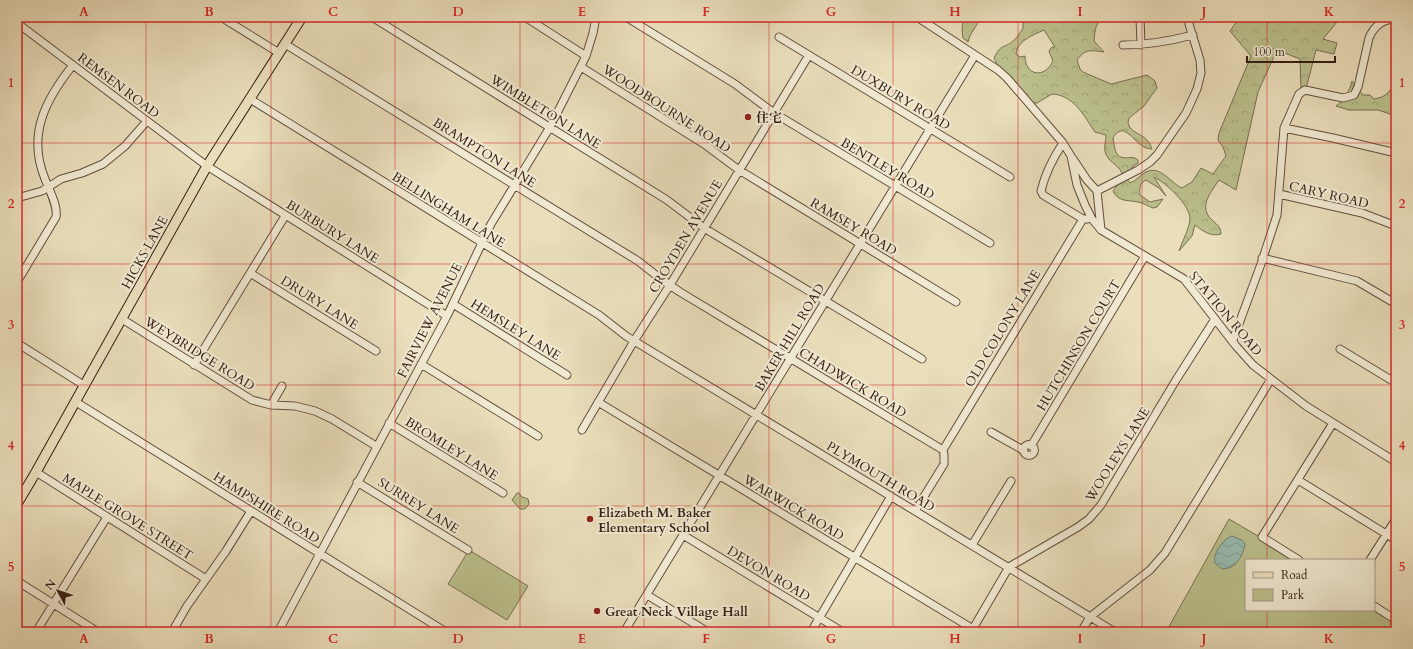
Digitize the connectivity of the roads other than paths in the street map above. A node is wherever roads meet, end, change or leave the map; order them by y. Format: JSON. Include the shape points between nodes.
{"nodes":[{"id":1,"x":221,"y":17,"type":"edge"},
{"id":2,"x":302,"y":17,"type":"edge"},
{"id":3,"x":372,"y":17,"type":"edge"},
{"id":4,"x":525,"y":17,"type":"edge"},
{"id":5,"x":596,"y":17,"type":"edge"},
{"id":6,"x":626,"y":17,"type":"edge"},
{"id":7,"x":917,"y":17,"type":"edge"},
{"id":8,"x":1140,"y":17,"type":"edge"},
{"id":9,"x":1189,"y":17,"type":"edge"},
{"id":10,"x":1396,"y":19,"type":"edge"},
{"id":11,"x":17,"y":23,"type":"edge"},
{"id":12,"x":1193,"y":36,"type":"junction"},
{"id":13,"x":779,"y":37,"type":"dead end"},
{"id":14,"x":285,"y":44,"type":"junction"},
{"id":15,"x":1122,"y":45,"type":"dead end"},
{"id":16,"x":1141,"y":45,"type":"junction"},
{"id":17,"x":279,"y":53,"type":"junction"},
{"id":18,"x":809,"y":55,"type":"junction"},
{"id":19,"x":975,"y":55,"type":"junction"},
{"id":20,"x":586,"y":56,"type":"junction"},
{"id":21,"x":73,"y":65,"type":"junction"},
{"id":22,"x":581,"y":67,"type":"junction"},
{"id":23,"x":250,"y":99,"type":"junction"},
{"id":24,"x":774,"y":113,"type":"junction"},
{"id":25,"x":147,"y":121,"type":"junction"},
{"id":26,"x":550,"y":127,"type":"junction"},
{"id":27,"x":1284,"y":128,"type":"junction"},
{"id":28,"x":930,"y":129,"type":"junction"},
{"id":29,"x":1062,"y":143,"type":"junction"},
{"id":30,"x":1396,"y":153,"type":"edge"},
{"id":31,"x":1071,"y":156,"type":"junction"},
{"id":32,"x":207,"y":166,"type":"junction"},
{"id":33,"x":739,"y":170,"type":"junction"},
{"id":34,"x":1010,"y":177,"type":"dead end"},
{"id":35,"x":515,"y":184,"type":"junction"},
{"id":36,"x":895,"y":186,"type":"junction"},
{"id":37,"x":48,"y":187,"type":"junction"},
{"id":38,"x":1097,"y":191,"type":"junction"},
{"id":39,"x":1279,"y":194,"type":"junction"},
{"id":40,"x":17,"y":198,"type":"edge"},
{"id":41,"x":285,"y":216,"type":"junction"},
{"id":42,"x":1082,"y":219,"type":"junction"},
{"id":43,"x":1092,"y":219,"type":"junction"},
{"id":44,"x":1396,"y":226,"type":"edge"},
{"id":45,"x":704,"y":228,"type":"junction"},
{"id":46,"x":1101,"y":230,"type":"junction"},
{"id":47,"x":481,"y":243,"type":"junction"},
{"id":48,"x":860,"y":244,"type":"junction"},
{"id":49,"x":990,"y":244,"type":"dead end"},
{"id":50,"x":1145,"y":256,"type":"junction"},
{"id":51,"x":1262,"y":258,"type":"junction"},
{"id":52,"x":250,"y":273,"type":"junction"},
{"id":53,"x":17,"y":282,"type":"edge"},
{"id":54,"x":670,"y":285,"type":"junction"},
{"id":55,"x":826,"y":301,"type":"junction"},
{"id":56,"x":956,"y":302,"type":"dead end"},
{"id":57,"x":453,"y":304,"type":"junction"},
{"id":58,"x":1396,"y":304,"type":"edge"},
{"id":59,"x":447,"y":316,"type":"junction"},
{"id":60,"x":122,"y":319,"type":"junction"},
{"id":61,"x":1215,"y":319,"type":"junction"},
{"id":62,"x":1233,"y":340,"type":"junction"},
{"id":63,"x":634,"y":341,"type":"junction"},
{"id":64,"x":17,"y":343,"type":"edge"},
{"id":65,"x":1340,"y":349,"type":"dead end"},
{"id":66,"x":376,"y":351,"type":"dead end"},
{"id":67,"x":791,"y":358,"type":"junction"},
{"id":68,"x":922,"y":359,"type":"dead end"},
{"id":69,"x":194,"y":364,"type":"junction"},
{"id":70,"x":421,"y":364,"type":"junction"},
{"id":71,"x":566,"y":375,"type":"dead end"},
{"id":72,"x":1271,"y":379,"type":"junction"},
{"id":73,"x":1396,"y":383,"type":"edge"},
{"id":74,"x":85,"y":386,"type":"junction"},
{"id":75,"x":282,"y":386,"type":"dead end"},
{"id":76,"x":76,"y":402,"type":"junction"},
{"id":77,"x":598,"y":402,"type":"junction"},
{"id":78,"x":271,"y":405,"type":"junction"},
{"id":79,"x":756,"y":415,"type":"junction"},
{"id":80,"x":389,"y":423,"type":"junction"},
{"id":81,"x":1333,"y":423,"type":"junction"},
{"id":82,"x":582,"y":430,"type":"dead end"},
{"id":83,"x":991,"y":432,"type":"dead end"},
{"id":84,"x":538,"y":436,"type":"dead end"},
{"id":85,"x":376,"y":446,"type":"junction"},
{"id":86,"x":943,"y":450,"type":"junction"},
{"id":87,"x":1396,"y":462,"type":"edge"},
{"id":88,"x":36,"y":472,"type":"junction"},
{"id":89,"x":719,"y":475,"type":"junction"},
{"id":90,"x":1298,"y":480,"type":"junction"},
{"id":91,"x":1011,"y":481,"type":"dead end"},
{"id":92,"x":357,"y":482,"type":"junction"},
{"id":93,"x":503,"y":493,"type":"dead end"},
{"id":94,"x":891,"y":496,"type":"junction"},
{"id":95,"x":17,"y":504,"type":"edge"},
{"id":96,"x":251,"y":510,"type":"junction"},
{"id":97,"x":915,"y":511,"type":"junction"},
{"id":98,"x":107,"y":517,"type":"junction"},
{"id":99,"x":1396,"y":519,"type":"edge"},
{"id":100,"x":1386,"y":534,"type":"junction"},
{"id":101,"x":683,"y":535,"type":"junction"},
{"id":102,"x":1396,"y":540,"type":"edge"},
{"id":103,"x":972,"y":545,"type":"junction"},
{"id":104,"x":468,"y":550,"type":"dead end"},
{"id":105,"x":319,"y":553,"type":"junction"},
{"id":106,"x":856,"y":558,"type":"junction"},
{"id":107,"x":1297,"y":559,"type":"edge"},
{"id":108,"x":1371,"y":559,"type":"edge"},
{"id":109,"x":1009,"y":567,"type":"junction"},
{"id":110,"x":206,"y":579,"type":"junction"},
{"id":111,"x":17,"y":581,"type":"edge"},
{"id":112,"x":646,"y":595,"type":"junction"},
{"id":113,"x":54,"y":604,"type":"junction"},
{"id":114,"x":1375,"y":607,"type":"edge"},
{"id":115,"x":1090,"y":617,"type":"junction"},
{"id":116,"x":820,"y":618,"type":"junction"},
{"id":117,"x":1396,"y":620,"type":"edge"},
{"id":118,"x":974,"y":631,"type":"edge"},
{"id":119,"x":36,"y":632,"type":"edge"},
{"id":120,"x":98,"y":632,"type":"edge"},
{"id":121,"x":172,"y":632,"type":"edge"},
{"id":122,"x":278,"y":632,"type":"edge"},
{"id":123,"x":446,"y":632,"type":"edge"},
{"id":124,"x":624,"y":632,"type":"edge"},
{"id":125,"x":708,"y":632,"type":"edge"},
{"id":126,"x":811,"y":632,"type":"edge"},
{"id":127,"x":843,"y":632,"type":"edge"},
{"id":128,"x":1081,"y":632,"type":"edge"},
{"id":129,"x":1115,"y":632,"type":"edge"}],
"edges":[{"from":1,"to":17,"type":"street"},
{"from":2,"to":14,"type":"main road","name":"HICKS LANE"},
{"from":3,"to":26,"type":"street","name":"WIMBLETON LANE"},
{"from":4,"to":20,"type":"street"},
{"from":5,"to":20,"type":"street","name":"FAIRVIEW AVENUE"},
{"from":6,"to":24,"type":"street","name":"BENTLEY ROAD","via":[[735,84]]},
{"from":7,"to":19,"type":"street","name":"STATION ROAD"},
{"from":8,"to":16,"type":"street"},
{"from":9,"to":12,"type":"street"},
{"from":10,"to":27,"type":"street","via":[[1382,22],[1372,31],[1354,95],[1343,98],[1302,91]]},
{"from":11,"to":21,"type":"street","name":"REMSEN ROAD"},
{"from":12,"to":16,"type":"street"},
{"from":12,"to":38,"type":"street","via":[[1201,73],[1186,113],[1150,162]]},
{"from":13,"to":18,"type":"street","name":"DUXBURY ROAD"},
{"from":14,"to":17,"type":"main road","name":"HICKS LANE"},
{"from":14,"to":35,"type":"street","name":"BRAMPTON LANE"},
{"from":15,"to":16,"type":"street"},
{"from":17,"to":23,"type":"main road","name":"HICKS LANE"},
{"from":18,"to":24,"type":"street","name":"CROYDEN AVENUE"},
{"from":18,"to":28,"type":"street","name":"DUXBURY ROAD"},
{"from":19,"to":28,"type":"street","name":"BAKER HILL ROAD"},
{"from":19,"to":29,"type":"street","name":"STATION ROAD","via":[[1007,78]]},
{"from":20,"to":22,"type":"street","name":"FAIRVIEW AVENUE"},
{"from":21,"to":25,"type":"street","name":"REMSEN ROAD"},
{"from":21,"to":37,"type":"street","via":[[51,94],[38,135],[39,161]]},
{"from":22,"to":26,"type":"street","name":"FAIRVIEW AVENUE"},
{"from":22,"to":33,"type":"street","name":"WOODBOURNE ROAD","via":[[704,144]]},
{"from":23,"to":32,"type":"main road","name":"HICKS LANE"},
{"from":23,"to":47,"type":"street","name":"BELLINGHAM LANE"},
{"from":24,"to":33,"type":"street","name":"CROYDEN AVENUE"},
{"from":24,"to":36,"type":"street","name":"BENTLEY ROAD"},
{"from":25,"to":32,"type":"street","name":"REMSEN ROAD"},
{"from":25,"to":37,"type":"street","via":[[125,146],[103,164]]},
{"from":26,"to":35,"type":"street","name":"FAIRVIEW AVENUE"},
{"from":26,"to":45,"type":"street","name":"WIMBLETON LANE","via":[[667,200]]},
{"from":27,"to":30,"type":"street"},
{"from":27,"to":39,"type":"street"},
{"from":28,"to":34,"type":"street","name":"DUXBURY ROAD"},
{"from":28,"to":36,"type":"street","name":"BAKER HILL ROAD"},
{"from":29,"to":31,"type":"street","name":"STATION ROAD"},
{"from":29,"to":42,"type":"street","via":[[1054,155],[1041,191],[1043,195]]},
{"from":31,"to":38,"type":"street","name":"STATION ROAD"},
{"from":31,"to":43,"type":"street","name":"STATION ROAD","via":[[1077,185]]},
{"from":32,"to":41,"type":"street","name":"BURBURY LANE"},
{"from":32,"to":60,"type":"main road","name":"HICKS LANE"},
{"from":33,"to":45,"type":"street","name":"CROYDEN AVENUE"},
{"from":33,"to":48,"type":"street","name":"RAMSEY ROAD"},
{"from":35,"to":47,"type":"street","name":"FAIRVIEW AVENUE"},
{"from":35,"to":54,"type":"street","name":"BRAMPTON LANE","via":[[638,261]]},
{"from":36,"to":48,"type":"street","name":"BAKER HILL ROAD"},
{"from":36,"to":49,"type":"street","name":"BENTLEY ROAD"},
{"from":37,"to":40,"type":"street"},
{"from":37,"to":53,"type":"street","via":[[56,208],[56,217]]},
{"from":38,"to":46,"type":"street"},
{"from":39,"to":44,"type":"street","name":"CARY ROAD","via":[[1362,213]]},
{"from":39,"to":51,"type":"street","via":[[1276,215]]},
{"from":41,"to":52,"type":"street"},
{"from":41,"to":59,"type":"street","name":"BURBURY LANE"},
{"from":42,"to":43,"type":"street"},
{"from":42,"to":86,"type":"street","name":"OLD COLONY LANE"},
{"from":43,"to":46,"type":"street","name":"STATION ROAD"},
{"from":45,"to":54,"type":"street","name":"CROYDEN AVENUE"},
{"from":45,"to":55,"type":"street","name":"WIMBLETON LANE"},
{"from":46,"to":50,"type":"street","name":"STATION ROAD"},
{"from":47,"to":57,"type":"street","name":"FAIRVIEW AVENUE"},
{"from":47,"to":63,"type":"street","name":"BELLINGHAM LANE","via":[[599,315]]},
{"from":48,"to":55,"type":"street","name":"BAKER HILL ROAD"},
{"from":48,"to":56,"type":"street","name":"RAMSEY ROAD"},
{"from":50,"to":61,"type":"street","name":"STATION ROAD","via":[[1184,279]]},
{"from":50,"to":83,"type":"street","name":"HUTCHINSON COURT","via":[[1031,446],[1034,450],[1032,455],[1026,455],[1023,450]]},
{"from":51,"to":58,"type":"street","via":[[1357,281]]},
{"from":51,"to":62,"type":"street"},
{"from":52,"to":66,"type":"street","name":"DRURY LANE"},
{"from":52,"to":69,"type":"street"},
{"from":54,"to":63,"type":"street","name":"CROYDEN AVENUE"},
{"from":54,"to":67,"type":"street","name":"CHADWICK ROAD"},
{"from":55,"to":67,"type":"street","name":"BAKER HILL ROAD"},
{"from":55,"to":68,"type":"street","name":"WIMBLETON LANE"},
{"from":57,"to":59,"type":"street","name":"FAIRVIEW AVENUE"},
{"from":57,"to":71,"type":"street","name":"HEMSLEY LANE"},
{"from":59,"to":70,"type":"street","name":"FAIRVIEW AVENUE"},
{"from":60,"to":69,"type":"street","name":"WEYBRIDGE ROAD"},
{"from":60,"to":74,"type":"main road","name":"HICKS LANE"},
{"from":61,"to":62,"type":"street","name":"STATION ROAD"},
{"from":61,"to":109,"type":"street","name":"WOOLEYS LANE","via":[[1102,505],[1078,527]]},
{"from":62,"to":72,"type":"street","name":"STATION ROAD","via":[[1253,365]]},
{"from":63,"to":77,"type":"street","name":"CROYDEN AVENUE"},
{"from":63,"to":79,"type":"street","name":"PLYMOUTH ROAD"},
{"from":64,"to":74,"type":"street"},
{"from":65,"to":73,"type":"street"},
{"from":67,"to":79,"type":"street","name":"BAKER HILL ROAD"},
{"from":67,"to":86,"type":"street","name":"CHADWICK ROAD"},
{"from":69,"to":78,"type":"street","name":"WEYBRIDGE ROAD","via":[[252,400]]},
{"from":70,"to":80,"type":"street","name":"FAIRVIEW AVENUE"},
{"from":70,"to":84,"type":"street"},
{"from":72,"to":81,"type":"street","name":"STATION ROAD"},
{"from":72,"to":115,"type":"street","via":[[1172,544],[1150,570]]},
{"from":74,"to":76,"type":"main road","name":"HICKS LANE"},
{"from":75,"to":78,"type":"street"},
{"from":76,"to":88,"type":"main road","name":"HICKS LANE"},
{"from":76,"to":96,"type":"street","name":"HAMPSHIRE ROAD"},
{"from":77,"to":82,"type":"street","name":"CROYDEN AVENUE"},
{"from":77,"to":89,"type":"street","name":"WARWICK ROAD"},
{"from":78,"to":85,"type":"street","name":"WEYBRIDGE ROAD","via":[[295,406],[315,411],[332,418]]},
{"from":79,"to":89,"type":"street","name":"BAKER HILL ROAD"},
{"from":79,"to":94,"type":"street","name":"PLYMOUTH ROAD"},
{"from":80,"to":85,"type":"street","name":"FAIRVIEW AVENUE"},
{"from":80,"to":93,"type":"street","name":"BROMLEY LANE"},
{"from":81,"to":87,"type":"street","name":"STATION ROAD"},
{"from":81,"to":90,"type":"street"},
{"from":85,"to":92,"type":"street","name":"FAIRVIEW AVENUE"},
{"from":86,"to":97,"type":"street","via":[[944,464]]},
{"from":88,"to":95,"type":"main road","name":"HICKS LANE"},
{"from":88,"to":98,"type":"street","name":"MAPLE GROVE STREET"},
{"from":89,"to":101,"type":"street","name":"BAKER HILL ROAD"},
{"from":89,"to":106,"type":"street","name":"WARWICK ROAD"},
{"from":90,"to":100,"type":"street"},
{"from":90,"to":107,"type":"street","via":[[1262,537]]},
{"from":91,"to":103,"type":"street"},
{"from":92,"to":104,"type":"street","name":"SURREY LANE"},
{"from":92,"to":105,"type":"street","name":"FAIRVIEW AVENUE"},
{"from":94,"to":97,"type":"street","name":"PLYMOUTH ROAD"},
{"from":94,"to":106,"type":"street"},
{"from":96,"to":105,"type":"street","name":"HAMPSHIRE ROAD"},
{"from":96,"to":110,"type":"street"},
{"from":97,"to":103,"type":"street","name":"PLYMOUTH ROAD"},
{"from":98,"to":110,"type":"street","name":"MAPLE GROVE STREET"},
{"from":98,"to":113,"type":"street"},
{"from":99,"to":100,"type":"street"},
{"from":100,"to":102,"type":"street"},
{"from":100,"to":108,"type":"street"},
{"from":101,"to":112,"type":"street","name":"BAKER HILL ROAD"},
{"from":101,"to":116,"type":"street","name":"DEVON ROAD"},
{"from":103,"to":109,"type":"street","name":"PLYMOUTH ROAD"},
{"from":105,"to":122,"type":"street","name":"FAIRVIEW AVENUE"},
{"from":105,"to":123,"type":"street","name":"HAMPSHIRE ROAD"},
{"from":106,"to":116,"type":"street"},
{"from":106,"to":118,"type":"street","name":"WARWICK ROAD"},
{"from":109,"to":115,"type":"street","name":"PLYMOUTH ROAD"},
{"from":109,"to":118,"type":"street","name":"WOOLEYS LANE"},
{"from":110,"to":121,"type":"street"},
{"from":111,"to":113,"type":"street"},
{"from":112,"to":124,"type":"street","name":"BAKER HILL ROAD"},
{"from":112,"to":125,"type":"street"},
{"from":113,"to":119,"type":"street"},
{"from":113,"to":120,"type":"street"},
{"from":114,"to":117,"type":"street"},
{"from":115,"to":128,"type":"street"},
{"from":115,"to":129,"type":"street","name":"PLYMOUTH ROAD"},
{"from":116,"to":126,"type":"street"},
{"from":116,"to":127,"type":"street","name":"DEVON ROAD"}]}
